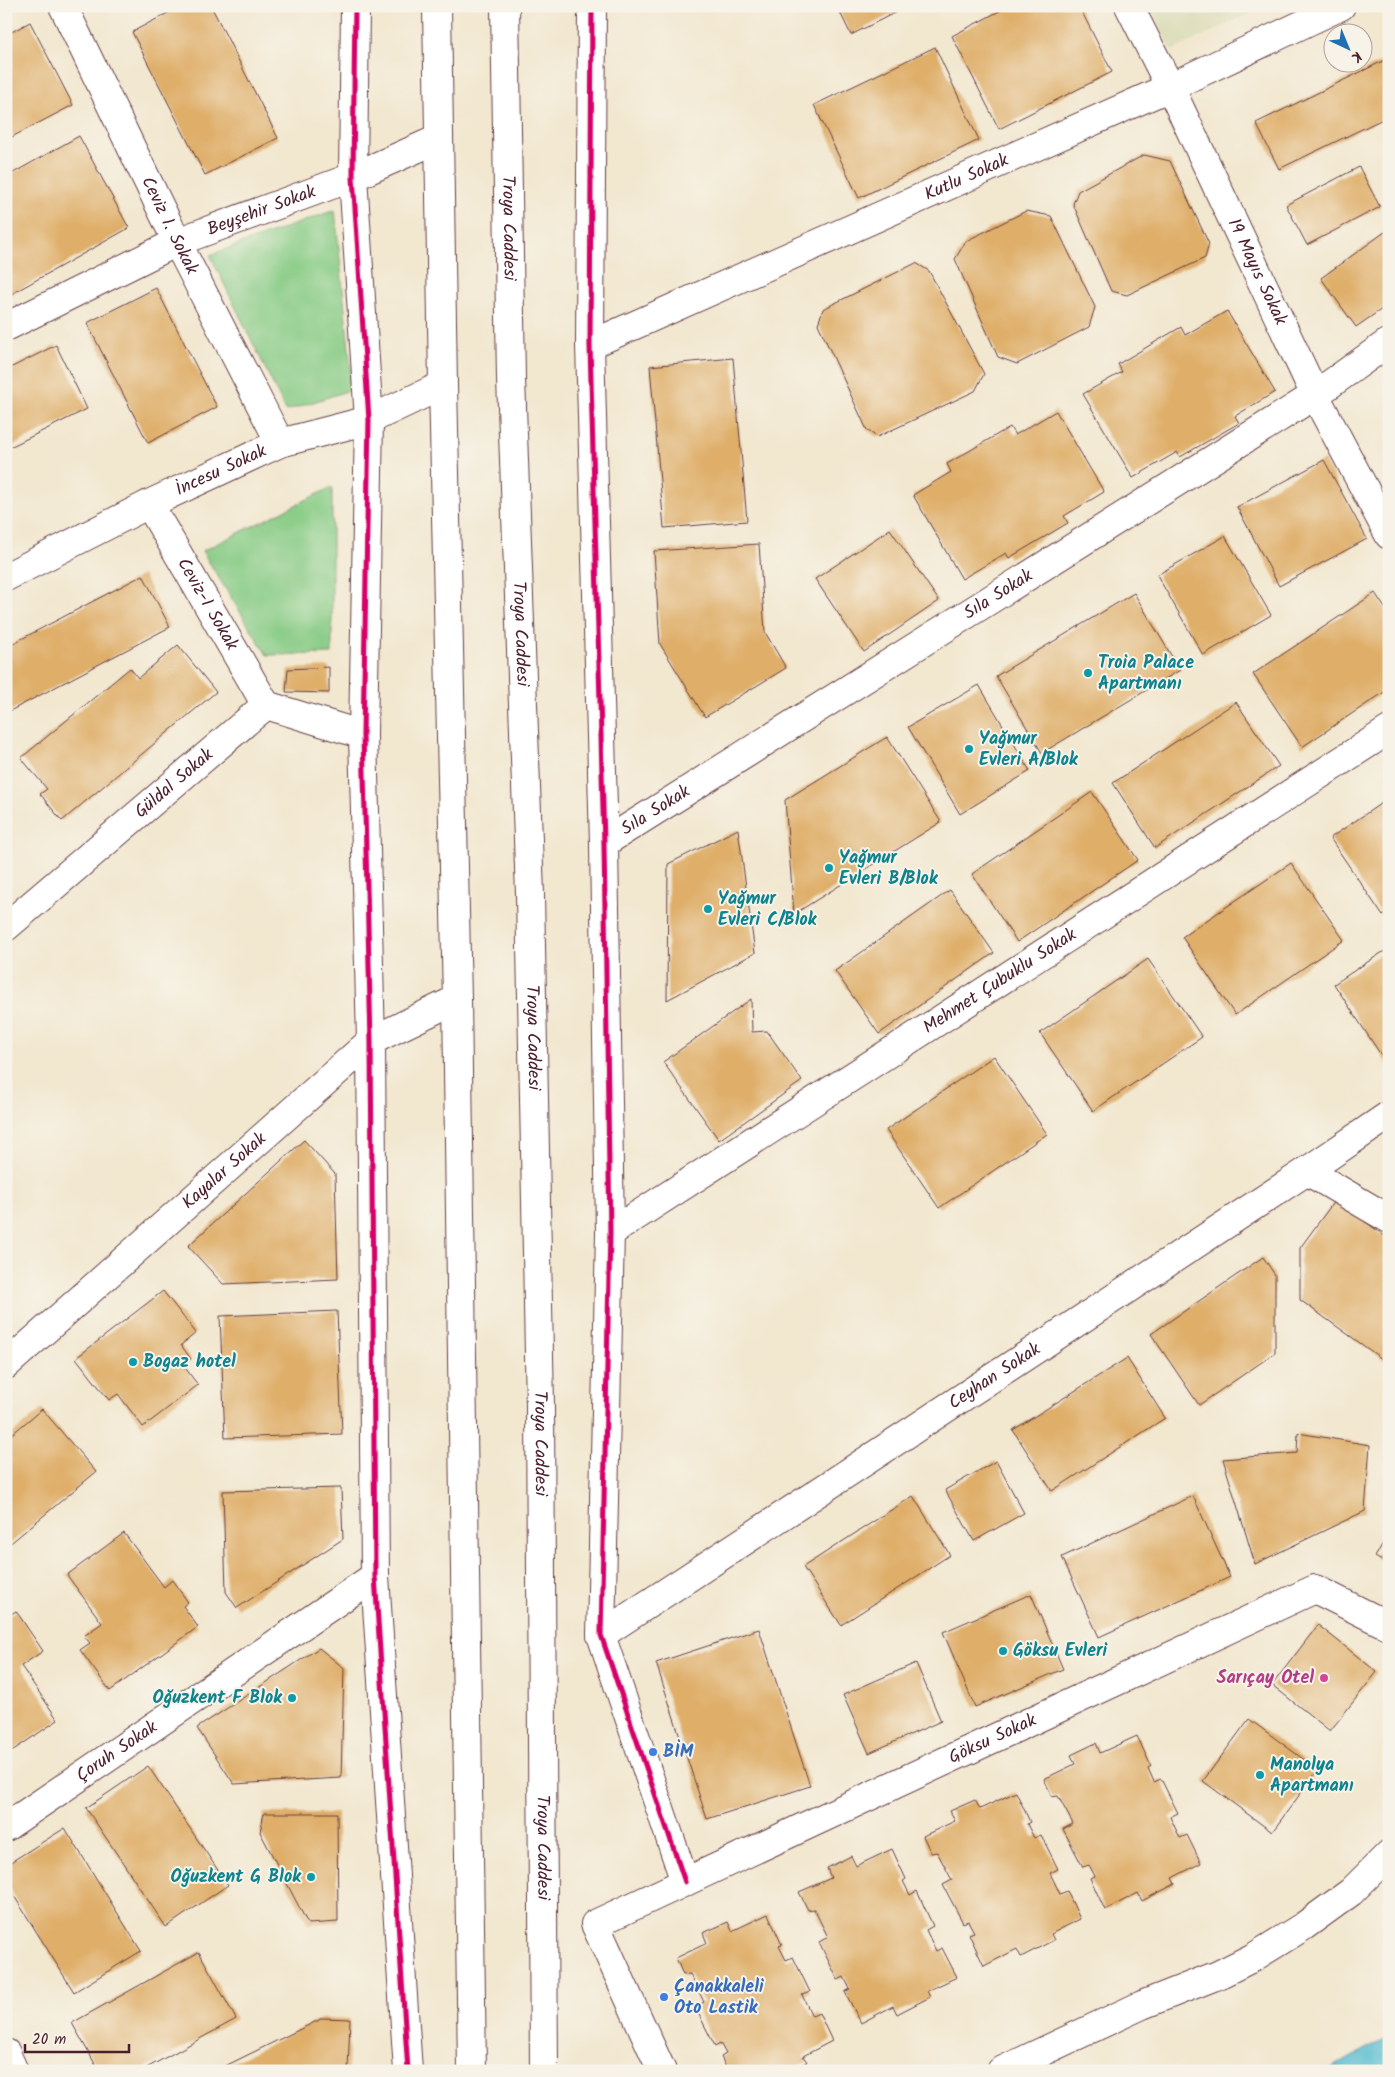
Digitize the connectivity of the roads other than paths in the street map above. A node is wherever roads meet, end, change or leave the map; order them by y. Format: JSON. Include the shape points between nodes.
{"nodes":[{"id":1,"x":63,"y":6,"type":"edge"},
{"id":2,"x":355,"y":6,"type":"edge"},
{"id":3,"x":437,"y":6,"type":"edge"},
{"id":4,"x":505,"y":6,"type":"edge"},
{"id":5,"x":592,"y":6,"type":"edge"},
{"id":6,"x":1129,"y":6,"type":"edge"},
{"id":7,"x":1341,"y":6,"type":"edge"},
{"id":8,"x":1170,"y":87,"type":"junction"},
{"id":9,"x":438,"y":139,"type":"junction"},
{"id":10,"x":353,"y":177,"type":"junction"},
{"id":11,"x":177,"y":242,"type":"junction"},
{"id":12,"x":6,"y":327,"type":"edge"},
{"id":13,"x":1389,"y":342,"type":"edge"},
{"id":14,"x":590,"y":345,"type":"junction"},
{"id":15,"x":443,"y":385,"type":"junction"},
{"id":16,"x":1315,"y":395,"type":"junction"},
{"id":17,"x":369,"y":420,"type":"junction"},
{"id":18,"x":280,"y":444,"type":"junction"},
{"id":19,"x":149,"y":504,"type":"junction"},
{"id":20,"x":1389,"y":535,"type":"edge"},
{"id":21,"x":6,"y":577,"type":"edge"},
{"id":22,"x":266,"y":705,"type":"junction"},
{"id":23,"x":1389,"y":730,"type":"edge"},
{"id":24,"x":363,"y":735,"type":"junction"},
{"id":25,"x":604,"y":843,"type":"junction"},
{"id":26,"x":6,"y":927,"type":"edge"},
{"id":27,"x":458,"y":1000,"type":"junction"},
{"id":28,"x":371,"y":1041,"type":"junction"},
{"id":29,"x":1389,"y":1115,"type":"edge"},
{"id":30,"x":1308,"y":1171,"type":"junction"},
{"id":31,"x":1389,"y":1219,"type":"edge"},
{"id":32,"x":610,"y":1233,"type":"junction"},
{"id":33,"x":6,"y":1365,"type":"edge"},
{"id":34,"x":375,"y":1576,"type":"junction"},
{"id":35,"x":1389,"y":1626,"type":"edge"},
{"id":36,"x":600,"y":1635,"type":"junction"},
{"id":37,"x":6,"y":1827,"type":"edge"},
{"id":38,"x":1389,"y":1854,"type":"edge"},
{"id":39,"x":685,"y":1882,"type":"junction"},
{"id":40,"x":6,"y":2053,"type":"edge"},
{"id":41,"x":14,"y":2071,"type":"edge"},
{"id":42,"x":408,"y":2071,"type":"edge"},
{"id":43,"x":472,"y":2071,"type":"edge"},
{"id":44,"x":544,"y":2071,"type":"edge"},
{"id":45,"x":662,"y":2071,"type":"edge"},
{"id":46,"x":1001,"y":2071,"type":"edge"}],
"edges":[{"from":1,"to":11,"type":"street","name":"Ceviz 1. Sokak"},
{"from":2,"to":10,"type":"street"},
{"from":3,"to":9,"type":"street"},
{"from":4,"to":44,"type":"street","name":"Troya Caddesi","via":[[511,379],[530,894],[540,1466]]},
{"from":5,"to":14,"type":"street"},
{"from":6,"to":8,"type":"street","name":"19 Mayıs Sokak"},
{"from":7,"to":8,"type":"street","name":"Kutlu Sokak"},
{"from":8,"to":14,"type":"street","name":"Kutlu Sokak"},
{"from":8,"to":16,"type":"street","name":"19 Mayıs Sokak"},
{"from":9,"to":10,"type":"street","name":"Beyşehir Sokak"},
{"from":9,"to":15,"type":"street"},
{"from":10,"to":11,"type":"street","name":"Beyşehir Sokak"},
{"from":10,"to":17,"type":"street"},
{"from":11,"to":12,"type":"street","name":"Beyşehir Sokak"},
{"from":11,"to":18,"type":"street","name":"Ceviz 1. Sokak"},
{"from":13,"to":16,"type":"street","name":"Sıla Sokak"},
{"from":14,"to":25,"type":"street"},
{"from":15,"to":17,"type":"street","name":"İncesu Sokak"},
{"from":15,"to":27,"type":"street"},
{"from":16,"to":20,"type":"street","name":"19 Mayıs Sokak"},
{"from":16,"to":25,"type":"street","name":"Sıla Sokak"},
{"from":17,"to":18,"type":"street","name":"İncesu Sokak"},
{"from":17,"to":24,"type":"street"},
{"from":18,"to":19,"type":"street","name":"İncesu Sokak"},
{"from":19,"to":21,"type":"street","name":"İncesu Sokak"},
{"from":19,"to":22,"type":"street","name":"Ceviz-1 Sokak"},
{"from":22,"to":24,"type":"street"},
{"from":22,"to":26,"type":"street","name":"Güldal Sokak"},
{"from":23,"to":32,"type":"street","name":"Mehmet Çubuklu Sokak"},
{"from":24,"to":28,"type":"street"},
{"from":25,"to":32,"type":"street"},
{"from":27,"to":28,"type":"street","name":"Kayalar Sokak"},
{"from":27,"to":43,"type":"street"},
{"from":28,"to":33,"type":"street","name":"Kayalar Sokak"},
{"from":28,"to":34,"type":"street"},
{"from":29,"to":30,"type":"street","name":"Ceyhan Sokak"},
{"from":30,"to":31,"type":"street"},
{"from":30,"to":36,"type":"street","name":"Ceyhan Sokak"},
{"from":32,"to":36,"type":"street"},
{"from":34,"to":37,"type":"street","name":"Çoruh Sokak"},
{"from":34,"to":42,"type":"street"},
{"from":35,"to":39,"type":"street","name":"Göksu Sokak","via":[[1315,1589]]},
{"from":36,"to":39,"type":"street"},
{"from":38,"to":46,"type":"street","via":[[1343,1898],[1254,1957]]},
{"from":39,"to":45,"type":"street","name":"Göksu Sokak","via":[[595,1924]]},
{"from":40,"to":41,"type":"street"}]}
